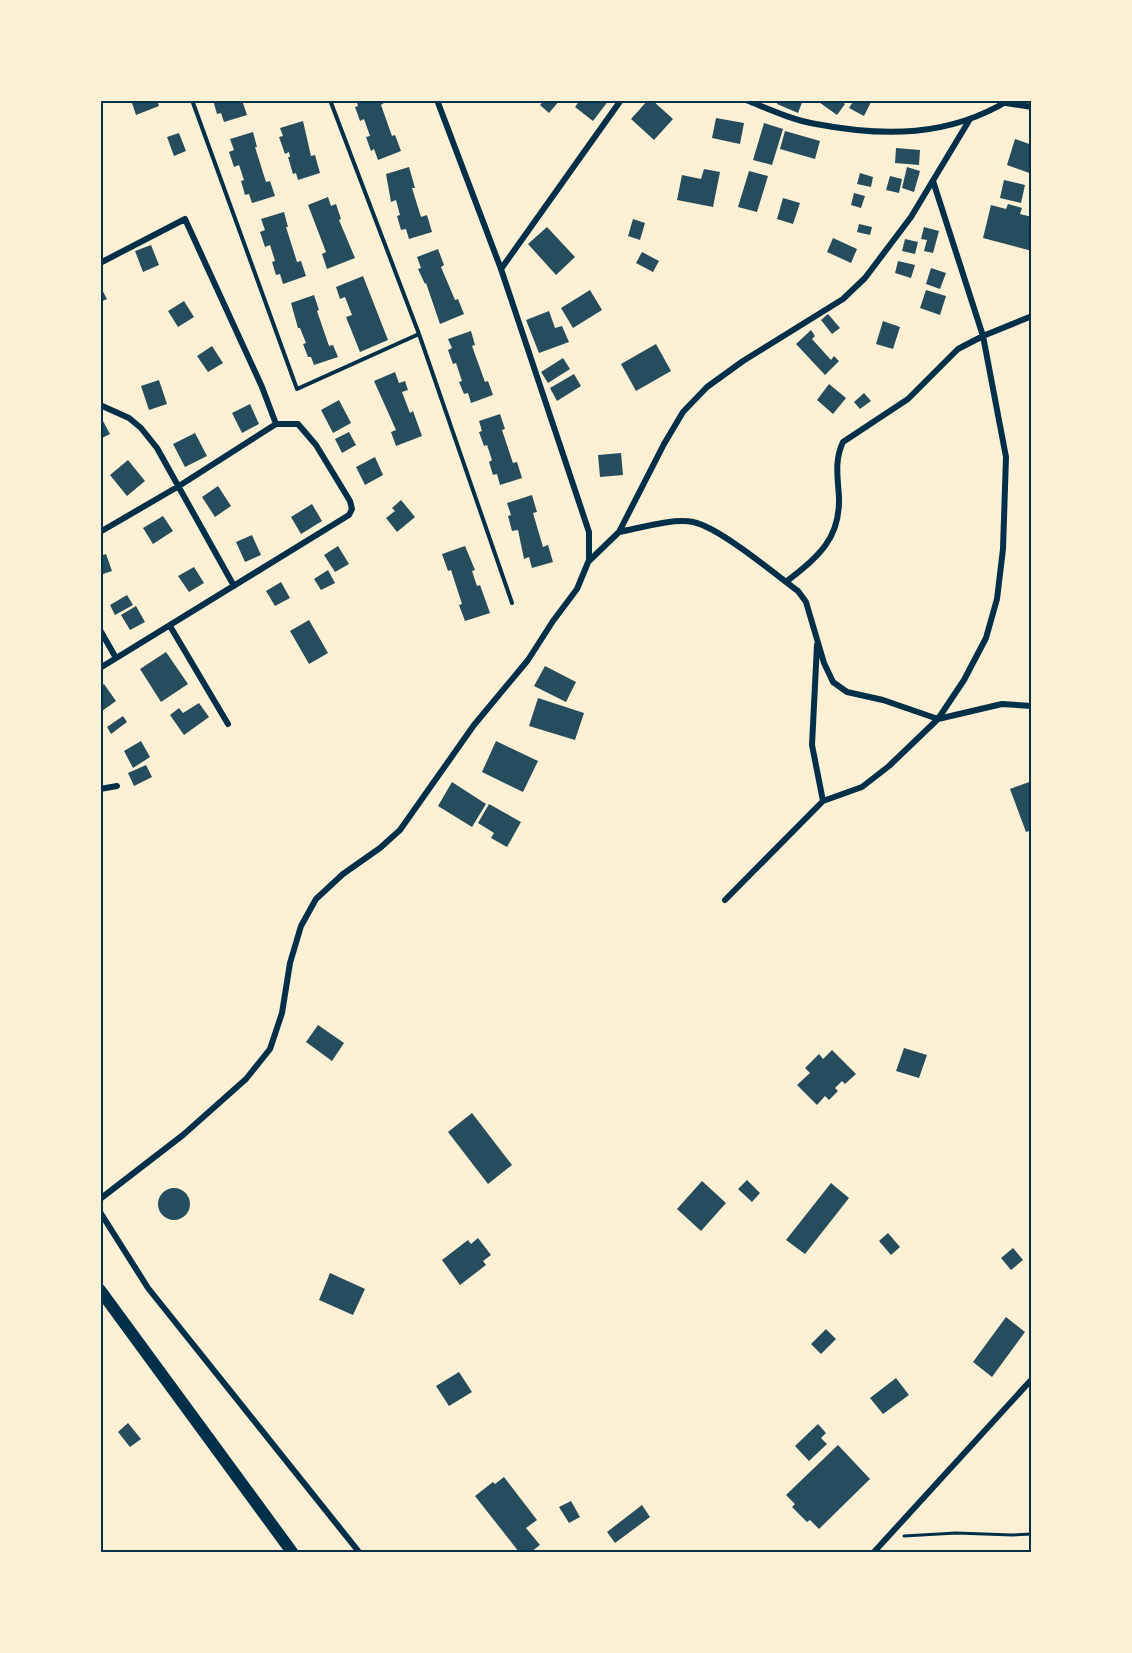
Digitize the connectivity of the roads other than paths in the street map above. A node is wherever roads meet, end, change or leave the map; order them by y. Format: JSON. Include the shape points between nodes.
{"nodes":[{"id":1,"x":192,"y":100,"type":"edge"},
{"id":2,"x":330,"y":100,"type":"edge"},
{"id":3,"x":437,"y":100,"type":"edge"},
{"id":4,"x":621,"y":100,"type":"edge"},
{"id":5,"x":746,"y":100,"type":"edge"},
{"id":6,"x":1007,"y":102,"type":"edge"},
{"id":7,"x":1032,"y":107,"type":"edge"},
{"id":8,"x":970,"y":119,"type":"junction"},
{"id":9,"x":933,"y":181,"type":"junction"},
{"id":10,"x":100,"y":263,"type":"edge"},
{"id":11,"x":501,"y":269,"type":"junction"},
{"id":12,"x":1032,"y":316,"type":"edge"},
{"id":13,"x":419,"y":334,"type":"junction"},
{"id":14,"x":983,"y":336,"type":"junction"},
{"id":15,"x":100,"y":405,"type":"edge"},
{"id":16,"x":276,"y":424,"type":"junction"},
{"id":17,"x":178,"y":486,"type":"junction"},
{"id":18,"x":100,"y":532,"type":"edge"},
{"id":19,"x":619,"y":532,"type":"junction"},
{"id":20,"x":588,"y":562,"type":"junction"},
{"id":21,"x":786,"y":582,"type":"junction"},
{"id":22,"x":234,"y":586,"type":"junction"},
{"id":23,"x":512,"y":603,"type":"dead end"},
{"id":24,"x":170,"y":626,"type":"junction"},
{"id":25,"x":100,"y":630,"type":"edge"},
{"id":26,"x":817,"y":639,"type":"junction"},
{"id":27,"x":116,"y":658,"type":"junction"},
{"id":28,"x":100,"y":668,"type":"edge"},
{"id":29,"x":1032,"y":706,"type":"edge"},
{"id":30,"x":938,"y":719,"type":"junction"},
{"id":31,"x":228,"y":724,"type":"dead end"},
{"id":32,"x":117,"y":786,"type":"dead end"},
{"id":33,"x":100,"y":789,"type":"edge"},
{"id":34,"x":823,"y":801,"type":"junction"},
{"id":35,"x":725,"y":900,"type":"dead end"},
{"id":36,"x":100,"y":1199,"type":"edge"},
{"id":37,"x":100,"y":1212,"type":"edge"},
{"id":38,"x":103,"y":1298,"type":"edge"},
{"id":39,"x":1032,"y":1379,"type":"edge"},
{"id":40,"x":292,"y":1552,"type":"edge"},
{"id":41,"x":359,"y":1552,"type":"edge"},
{"id":42,"x":874,"y":1552,"type":"edge"}],
"edges":[{"from":1,"to":13,"type":"lane","via":[[297,388]]},
{"from":2,"to":13,"type":"lane"},
{"from":3,"to":11,"type":"street"},
{"from":4,"to":11,"type":"street"},
{"from":5,"to":8,"type":"street","via":[[815,124],[856,129],[912,133]]},
{"from":6,"to":7,"type":"street"},
{"from":6,"to":8,"type":"street"},
{"from":8,"to":9,"type":"street"},
{"from":9,"to":14,"type":"street"},
{"from":9,"to":19,"type":"street","via":[[855,288],[743,361],[707,387],[683,412]]},
{"from":10,"to":16,"type":"street","via":[[185,219]]},
{"from":11,"to":20,"type":"street","via":[[589,532]]},
{"from":12,"to":14,"type":"street"},
{"from":13,"to":23,"type":"lane"},
{"from":14,"to":21,"type":"street","via":[[958,349],[908,399],[843,442],[837,453],[836,522],[818,557]]},
{"from":14,"to":30,"type":"street","via":[[1006,457],[1003,549],[997,599],[986,638]]},
{"from":15,"to":17,"type":"street","via":[[141,428]]},
{"from":16,"to":17,"type":"street"},
{"from":16,"to":22,"type":"street","via":[[298,424],[316,445],[352,509],[349,516]]},
{"from":17,"to":18,"type":"street"},
{"from":17,"to":22,"type":"street"},
{"from":19,"to":20,"type":"street"},
{"from":19,"to":21,"type":"street","via":[[692,521],[711,528]]},
{"from":20,"to":36,"type":"street","via":[[577,589],[528,660],[474,724],[400,830],[316,899],[301,926],[282,1013],[264,1057],[246,1079],[183,1135]]},
{"from":21,"to":26,"type":"street","via":[[806,602]]},
{"from":22,"to":24,"type":"street"},
{"from":24,"to":27,"type":"street"},
{"from":24,"to":31,"type":"street"},
{"from":25,"to":27,"type":"street"},
{"from":26,"to":30,"type":"street","via":[[833,682],[846,692],[884,700]]},
{"from":26,"to":34,"type":"street","via":[[812,745]]},
{"from":27,"to":28,"type":"street"},
{"from":29,"to":30,"type":"street","via":[[1002,704]]},
{"from":30,"to":34,"type":"street","via":[[862,787]]},
{"from":32,"to":33,"type":"street"},
{"from":34,"to":35,"type":"street"},
{"from":37,"to":41,"type":"street","via":[[148,1288]]},
{"from":38,"to":40,"type":"highway"},
{"from":39,"to":42,"type":"street"}]}
